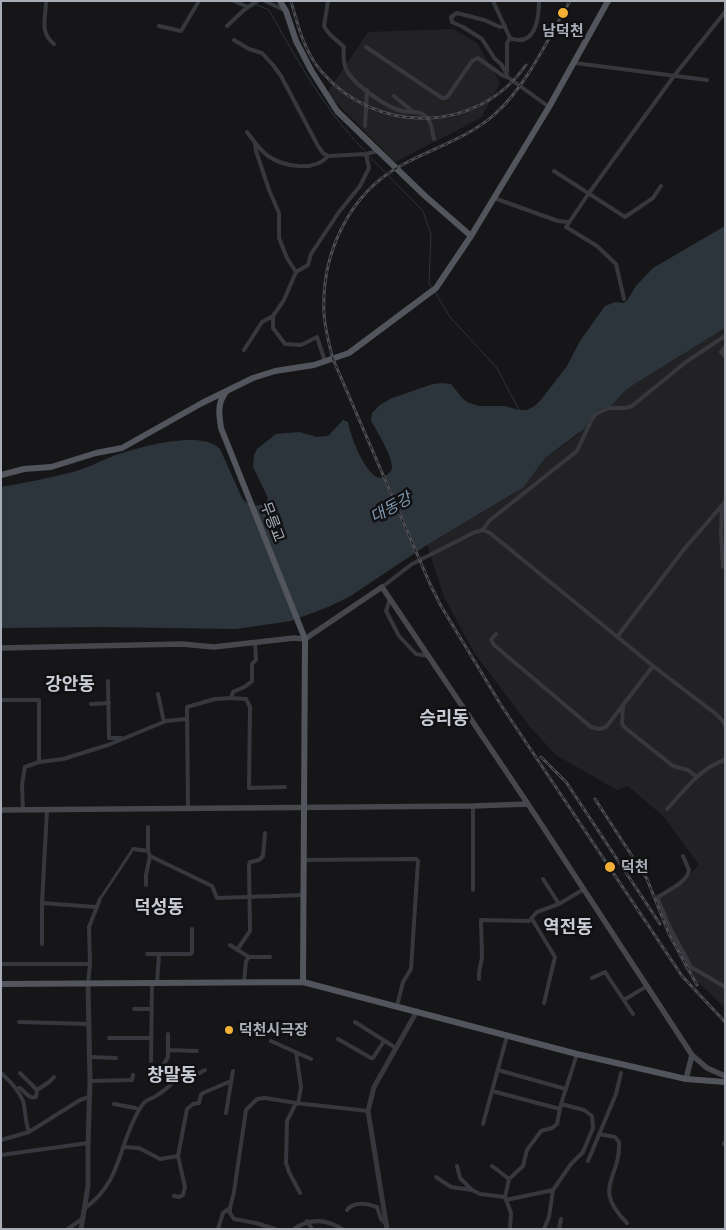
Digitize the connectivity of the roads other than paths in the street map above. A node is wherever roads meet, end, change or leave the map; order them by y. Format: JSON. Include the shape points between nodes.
{"nodes":[{"id":1,"x":46,"y":1,"type":"edge"},
{"id":2,"x":199,"y":1,"type":"edge"},
{"id":3,"x":234,"y":1,"type":"edge"},
{"id":4,"x":257,"y":1,"type":"edge"},
{"id":5,"x":265,"y":1,"type":"edge"},
{"id":6,"x":280,"y":1,"type":"edge"},
{"id":7,"x":328,"y":1,"type":"edge"},
{"id":8,"x":493,"y":1,"type":"edge"},
{"id":9,"x":539,"y":1,"type":"edge"},
{"id":10,"x":608,"y":1,"type":"edge"},
{"id":11,"x":248,"y":7,"type":"junction"},
{"id":12,"x":286,"y":11,"type":"junction"},
{"id":13,"x":725,"y":12,"type":"edge"},
{"id":14,"x":159,"y":26,"type":"dead end"},
{"id":15,"x":227,"y":26,"type":"dead end"},
{"id":16,"x":505,"y":26,"type":"junction"},
{"id":17,"x":510,"y":38,"type":"junction"},
{"id":18,"x":234,"y":40,"type":"dead end"},
{"id":19,"x":54,"y":44,"type":"dead end"},
{"id":20,"x":366,"y":47,"type":"dead end"},
{"id":21,"x":575,"y":63,"type":"junction"},
{"id":22,"x":508,"y":76,"type":"junction"},
{"id":23,"x":674,"y":76,"type":"junction"},
{"id":24,"x":707,"y":80,"type":"dead end"},
{"id":25,"x":367,"y":90,"type":"junction"},
{"id":26,"x":394,"y":96,"type":"dead end"},
{"id":27,"x":550,"y":107,"type":"junction"},
{"id":28,"x":411,"y":110,"type":"junction"},
{"id":29,"x":365,"y":126,"type":"dead end"},
{"id":30,"x":247,"y":132,"type":"dead end"},
{"id":31,"x":434,"y":140,"type":"dead end"},
{"id":32,"x":255,"y":143,"type":"junction"},
{"id":33,"x":375,"y":152,"type":"junction"},
{"id":34,"x":366,"y":154,"type":"junction"},
{"id":35,"x":328,"y":156,"type":"junction"},
{"id":36,"x":554,"y":171,"type":"dead end"},
{"id":37,"x":661,"y":186,"type":"dead end"},
{"id":38,"x":588,"y":193,"type":"junction"},
{"id":39,"x":494,"y":198,"type":"junction"},
{"id":40,"x":568,"y":222,"type":"junction"},
{"id":41,"x":471,"y":236,"type":"junction"},
{"id":42,"x":296,"y":272,"type":"junction"},
{"id":43,"x":624,"y":299,"type":"dead end"},
{"id":44,"x":273,"y":316,"type":"junction"},
{"id":45,"x":725,"y":336,"type":"edge"},
{"id":46,"x":725,"y":347,"type":"edge"},
{"id":47,"x":244,"y":350,"type":"dead end"},
{"id":48,"x":725,"y":356,"type":"edge"},
{"id":49,"x":325,"y":361,"type":"junction"},
{"id":50,"x":226,"y":392,"type":"junction"},
{"id":51,"x":1,"y":475,"type":"edge"},
{"id":52,"x":724,"y":504,"type":"edge"},
{"id":53,"x":483,"y":530,"type":"junction"},
{"id":54,"x":723,"y":567,"type":"dead end"},
{"id":55,"x":382,"y":587,"type":"junction"},
{"id":56,"x":390,"y":599,"type":"junction"},
{"id":57,"x":496,"y":634,"type":"dead end"},
{"id":58,"x":617,"y":636,"type":"junction"},
{"id":59,"x":305,"y":639,"type":"junction"},
{"id":60,"x":255,"y":642,"type":"junction"},
{"id":61,"x":1,"y":648,"type":"edge"},
{"id":62,"x":428,"y":656,"type":"junction"},
{"id":63,"x":653,"y":666,"type":"junction"},
{"id":64,"x":108,"y":682,"type":"dead end"},
{"id":65,"x":158,"y":694,"type":"dead end"},
{"id":66,"x":231,"y":698,"type":"junction"},
{"id":67,"x":1,"y":700,"type":"edge"},
{"id":68,"x":108,"y":703,"type":"junction"},
{"id":69,"x":91,"y":704,"type":"dead end"},
{"id":70,"x":623,"y":706,"type":"junction"},
{"id":71,"x":187,"y":719,"type":"junction"},
{"id":72,"x":164,"y":722,"type":"junction"},
{"id":73,"x":725,"y":725,"type":"edge"},
{"id":74,"x":123,"y":738,"type":"junction"},
{"id":75,"x":725,"y":760,"type":"edge"},
{"id":76,"x":39,"y":762,"type":"junction"},
{"id":77,"x":697,"y":777,"type":"junction"},
{"id":78,"x":285,"y":787,"type":"dead end"},
{"id":79,"x":528,"y":804,"type":"junction"},
{"id":80,"x":473,"y":806,"type":"junction"},
{"id":81,"x":304,"y":807,"type":"junction"},
{"id":82,"x":188,"y":808,"type":"junction"},
{"id":83,"x":668,"y":809,"type":"dead end"},
{"id":84,"x":1,"y":810,"type":"edge"},
{"id":85,"x":23,"y":810,"type":"junction"},
{"id":86,"x":47,"y":810,"type":"junction"},
{"id":87,"x":148,"y":828,"type":"dead end"},
{"id":88,"x":265,"y":833,"type":"dead end"},
{"id":89,"x":133,"y":849,"type":"joint"},
{"id":90,"x":148,"y":851,"type":"junction"},
{"id":91,"x":150,"y":856,"type":"junction"},
{"id":92,"x":683,"y":856,"type":"dead end"},
{"id":93,"x":304,"y":860,"type":"junction"},
{"id":94,"x":543,"y":879,"type":"dead end"},
{"id":95,"x":146,"y":885,"type":"dead end"},
{"id":96,"x":584,"y":889,"type":"junction"},
{"id":97,"x":473,"y":890,"type":"dead end"},
{"id":98,"x":304,"y":895,"type":"junction"},
{"id":99,"x":249,"y":897,"type":"junction"},
{"id":100,"x":100,"y":899,"type":"joint"},
{"id":101,"x":42,"y":903,"type":"junction"},
{"id":102,"x":559,"y":904,"type":"junction"},
{"id":103,"x":96,"y":907,"type":"junction"},
{"id":104,"x":532,"y":919,"type":"junction"},
{"id":105,"x":192,"y":930,"type":"dead end"},
{"id":106,"x":42,"y":944,"type":"dead end"},
{"id":107,"x":230,"y":945,"type":"dead end"},
{"id":108,"x":237,"y":950,"type":"junction"},
{"id":109,"x":146,"y":954,"type":"dead end"},
{"id":110,"x":159,"y":954,"type":"junction"},
{"id":111,"x":249,"y":957,"type":"junction"},
{"id":112,"x":270,"y":957,"type":"dead end"},
{"id":113,"x":1,"y":964,"type":"edge"},
{"id":114,"x":90,"y":964,"type":"junction"},
{"id":115,"x":592,"y":978,"type":"dead end"},
{"id":116,"x":478,"y":979,"type":"dead end"},
{"id":117,"x":244,"y":982,"type":"junction"},
{"id":118,"x":303,"y":982,"type":"junction"},
{"id":119,"x":88,"y":983,"type":"junction"},
{"id":120,"x":155,"y":983,"type":"junction"},
{"id":121,"x":1,"y":984,"type":"edge"},
{"id":122,"x":647,"y":986,"type":"junction"},
{"id":123,"x":725,"y":987,"type":"edge"},
{"id":124,"x":624,"y":1000,"type":"junction"},
{"id":125,"x":544,"y":1003,"type":"dead end"},
{"id":126,"x":397,"y":1006,"type":"junction"},
{"id":127,"x":134,"y":1009,"type":"dead end"},
{"id":128,"x":152,"y":1009,"type":"junction"},
{"id":129,"x":417,"y":1011,"type":"junction"},
{"id":130,"x":632,"y":1014,"type":"dead end"},
{"id":131,"x":19,"y":1022,"type":"dead end"},
{"id":132,"x":355,"y":1022,"type":"dead end"},
{"id":133,"x":89,"y":1024,"type":"junction"},
{"id":134,"x":168,"y":1034,"type":"dead end"},
{"id":135,"x":507,"y":1036,"type":"junction"},
{"id":136,"x":109,"y":1038,"type":"dead end"},
{"id":137,"x":151,"y":1038,"type":"junction"},
{"id":138,"x":338,"y":1039,"type":"dead end"},
{"id":139,"x":384,"y":1040,"type":"junction"},
{"id":140,"x":271,"y":1041,"type":"dead end"},
{"id":141,"x":396,"y":1048,"type":"junction"},
{"id":142,"x":168,"y":1050,"type":"junction"},
{"id":143,"x":197,"y":1051,"type":"dead end"},
{"id":144,"x":296,"y":1052,"type":"junction"},
{"id":145,"x":577,"y":1054,"type":"junction"},
{"id":146,"x":692,"y":1055,"type":"junction"},
{"id":147,"x":90,"y":1057,"type":"junction"},
{"id":148,"x":116,"y":1058,"type":"dead end"},
{"id":149,"x":311,"y":1059,"type":"dead end"},
{"id":150,"x":151,"y":1061,"type":"dead end"},
{"id":151,"x":164,"y":1064,"type":"dead end"},
{"id":152,"x":205,"y":1070,"type":"dead end"},
{"id":153,"x":498,"y":1070,"type":"junction"},
{"id":154,"x":232,"y":1071,"type":"dead end"},
{"id":155,"x":20,"y":1073,"type":"dead end"},
{"id":156,"x":621,"y":1073,"type":"dead end"},
{"id":157,"x":2,"y":1074,"type":"edge"},
{"id":158,"x":133,"y":1075,"type":"dead end"},
{"id":159,"x":54,"y":1076,"type":"dead end"},
{"id":160,"x":725,"y":1076,"type":"edge"},
{"id":161,"x":686,"y":1079,"type":"junction"},
{"id":162,"x":90,"y":1080,"type":"junction"},
{"id":163,"x":231,"y":1081,"type":"junction"},
{"id":164,"x":725,"y":1082,"type":"edge"},
{"id":165,"x":16,"y":1089,"type":"junction"},
{"id":166,"x":566,"y":1089,"type":"junction"},
{"id":167,"x":37,"y":1090,"type":"junction"},
{"id":168,"x":492,"y":1091,"type":"junction"},
{"id":169,"x":89,"y":1097,"type":"junction"},
{"id":170,"x":114,"y":1104,"type":"dead end"},
{"id":171,"x":297,"y":1104,"type":"junction"},
{"id":172,"x":561,"y":1107,"type":"junction"},
{"id":173,"x":139,"y":1110,"type":"junction"},
{"id":174,"x":368,"y":1111,"type":"junction"},
{"id":175,"x":226,"y":1113,"type":"dead end"},
{"id":176,"x":483,"y":1124,"type":"dead end"},
{"id":177,"x":29,"y":1132,"type":"junction"},
{"id":178,"x":599,"y":1134,"type":"junction"},
{"id":179,"x":1,"y":1140,"type":"edge"},
{"id":180,"x":88,"y":1143,"type":"junction"},
{"id":181,"x":124,"y":1147,"type":"junction"},
{"id":182,"x":1,"y":1155,"type":"edge"},
{"id":183,"x":178,"y":1156,"type":"junction"},
{"id":184,"x":588,"y":1161,"type":"dead end"},
{"id":185,"x":457,"y":1166,"type":"dead end"},
{"id":186,"x":492,"y":1166,"type":"dead end"},
{"id":187,"x":436,"y":1177,"type":"dead end"},
{"id":188,"x":509,"y":1179,"type":"junction"},
{"id":189,"x":472,"y":1190,"type":"junction"},
{"id":190,"x":553,"y":1190,"type":"junction"},
{"id":191,"x":300,"y":1192,"type":"dead end"},
{"id":192,"x":174,"y":1196,"type":"dead end"},
{"id":193,"x":506,"y":1198,"type":"junction"},
{"id":194,"x":85,"y":1208,"type":"junction"},
{"id":195,"x":230,"y":1208,"type":"junction"},
{"id":196,"x":347,"y":1210,"type":"dead end"},
{"id":197,"x":82,"y":1219,"type":"junction"},
{"id":198,"x":561,"y":1219,"type":"dead end"},
{"id":199,"x":308,"y":1221,"type":"junction"},
{"id":200,"x":628,"y":1223,"type":"dead end"},
{"id":201,"x":387,"y":1227,"type":"edge"},
{"id":202,"x":68,"y":1229,"type":"edge"},
{"id":203,"x":81,"y":1229,"type":"edge"},
{"id":204,"x":218,"y":1229,"type":"edge"},
{"id":205,"x":275,"y":1229,"type":"edge"},
{"id":206,"x":294,"y":1229,"type":"edge"},
{"id":207,"x":312,"y":1229,"type":"edge"},
{"id":208,"x":342,"y":1229,"type":"edge"},
{"id":209,"x":510,"y":1229,"type":"edge"},
{"id":210,"x":544,"y":1229,"type":"edge"},
{"id":211,"x":558,"y":1229,"type":"edge"}],
"edges":[{"from":1,"to":19,"type":"street","via":[[43,24],[48,40]]},
{"from":2,"to":14,"type":"street","via":[[181,31]]},
{"from":3,"to":11,"type":"street"},
{"from":4,"to":11,"type":"street"},
{"from":5,"to":12,"type":"street"},
{"from":6,"to":12,"type":"main road"},
{"from":7,"to":25,"type":"street","via":[[324,26],[344,46],[343,59],[348,73]]},
{"from":8,"to":16,"type":"street"},
{"from":9,"to":17,"type":"street","via":[[538,22],[532,34],[523,40]]},
{"from":10,"to":21,"type":"main road"},
{"from":11,"to":15,"type":"street"},
{"from":12,"to":33,"type":"main road","via":[[296,41],[323,90],[337,112]]},
{"from":13,"to":23,"type":"street"},
{"from":16,"to":17,"type":"street"},
{"from":16,"to":22,"type":"street","via":[[461,14],[452,17],[452,22],[482,39]]},
{"from":17,"to":22,"type":"street","via":[[507,43]]},
{"from":18,"to":35,"type":"street","via":[[249,50],[262,53],[273,65],[318,146]]},
{"from":20,"to":22,"type":"street","via":[[442,98],[448,96],[475,58]]},
{"from":21,"to":23,"type":"street"},
{"from":21,"to":27,"type":"main road"},
{"from":22,"to":27,"type":"street"},
{"from":23,"to":24,"type":"street"},
{"from":23,"to":38,"type":"street"},
{"from":25,"to":28,"type":"street","via":[[390,107],[404,112]]},
{"from":25,"to":29,"type":"street"},
{"from":26,"to":28,"type":"street"},
{"from":27,"to":39,"type":"main road"},
{"from":28,"to":31,"type":"street","via":[[426,115]]},
{"from":30,"to":32,"type":"street"},
{"from":32,"to":35,"type":"street","via":[[269,156],[297,165],[315,166]]},
{"from":32,"to":42,"type":"street","via":[[279,213],[279,238]]},
{"from":33,"to":34,"type":"street"},
{"from":33,"to":41,"type":"main road"},
{"from":34,"to":35,"type":"street"},
{"from":34,"to":42,"type":"street","via":[[369,168],[360,186],[322,237],[308,265]]},
{"from":36,"to":38,"type":"street"},
{"from":37,"to":38,"type":"street","via":[[653,198],[625,217]]},
{"from":38,"to":40,"type":"street"},
{"from":39,"to":40,"type":"street"},
{"from":39,"to":41,"type":"main road"},
{"from":40,"to":43,"type":"street","via":[[566,227],[596,246],[616,264]]},
{"from":41,"to":49,"type":"main road","via":[[436,288],[349,353]]},
{"from":42,"to":44,"type":"street"},
{"from":44,"to":47,"type":"street","via":[[262,322]]},
{"from":44,"to":49,"type":"street","via":[[273,328],[285,344],[301,345],[318,337]]},
{"from":45,"to":53,"type":"street","via":[[686,362],[632,406],[609,408],[597,413],[577,451],[489,521]]},
{"from":46,"to":48,"type":"street","via":[[721,352]]},
{"from":49,"to":50,"type":"main road","via":[[253,378]]},
{"from":50,"to":51,"type":"main road","via":[[128,446],[51,467]]},
{"from":50,"to":59,"type":"main road","name":"무릉교","via":[[219,408],[221,428]]},
{"from":52,"to":54,"type":"street","via":[[721,533]]},
{"from":52,"to":58,"type":"street"},
{"from":53,"to":55,"type":"street","via":[[412,564]]},
{"from":53,"to":58,"type":"street"},
{"from":55,"to":56,"type":"main road"},
{"from":55,"to":59,"type":"main road"},
{"from":56,"to":62,"type":"main road"},
{"from":56,"to":62,"type":"street","via":[[386,612],[399,636],[416,654]]},
{"from":57,"to":70,"type":"street","via":[[491,640],[494,645],[591,727],[604,728]]},
{"from":58,"to":63,"type":"street"},
{"from":59,"to":60,"type":"main road"},
{"from":59,"to":81,"type":"main road"},
{"from":60,"to":61,"type":"main road","via":[[214,646]]},
{"from":60,"to":66,"type":"street","via":[[252,681],[234,692]]},
{"from":62,"to":79,"type":"main road"},
{"from":63,"to":70,"type":"street"},
{"from":63,"to":73,"type":"street","via":[[716,714]]},
{"from":64,"to":68,"type":"street"},
{"from":65,"to":72,"type":"street"},
{"from":66,"to":71,"type":"street","via":[[215,699],[187,708]]},
{"from":66,"to":78,"type":"street","via":[[246,699],[250,707],[248,788]]},
{"from":67,"to":76,"type":"street","via":[[39,700]]},
{"from":68,"to":69,"type":"street"},
{"from":68,"to":74,"type":"street","via":[[109,738]]},
{"from":70,"to":77,"type":"street","via":[[624,727],[673,766],[688,770]]},
{"from":71,"to":72,"type":"street"},
{"from":71,"to":82,"type":"street"},
{"from":72,"to":74,"type":"street"},
{"from":74,"to":76,"type":"street","via":[[64,758]]},
{"from":75,"to":77,"type":"street"},
{"from":76,"to":85,"type":"street","via":[[25,767]]},
{"from":77,"to":83,"type":"street"},
{"from":79,"to":80,"type":"main road"},
{"from":79,"to":96,"type":"main road"},
{"from":80,"to":81,"type":"main road"},
{"from":80,"to":97,"type":"street"},
{"from":81,"to":82,"type":"main road"},
{"from":81,"to":93,"type":"main road"},
{"from":82,"to":86,"type":"main road"},
{"from":84,"to":85,"type":"main road"},
{"from":85,"to":86,"type":"main road"},
{"from":86,"to":101,"type":"street"},
{"from":87,"to":90,"type":"street"},
{"from":88,"to":99,"type":"street","via":[[262,856],[249,865]]},
{"from":89,"to":90,"type":"street"},
{"from":89,"to":100,"type":"street"},
{"from":90,"to":91,"type":"street"},
{"from":91,"to":95,"type":"street"},
{"from":91,"to":99,"type":"street","via":[[212,886],[217,898]]},
{"from":92,"to":123,"type":"street","via":[[689,870],[687,875],[658,899],[690,967]]},
{"from":93,"to":98,"type":"main road"},
{"from":93,"to":126,"type":"street","via":[[418,860],[411,969],[402,982]]},
{"from":94,"to":102,"type":"street"},
{"from":96,"to":102,"type":"street"},
{"from":96,"to":122,"type":"main road"},
{"from":98,"to":99,"type":"street"},
{"from":98,"to":118,"type":"main road"},
{"from":99,"to":108,"type":"street","via":[[250,931]]},
{"from":100,"to":103,"type":"street"},
{"from":101,"to":103,"type":"street"},
{"from":101,"to":106,"type":"street"},
{"from":102,"to":104,"type":"street","via":[[537,912]]},
{"from":103,"to":114,"type":"street","via":[[89,927]]},
{"from":104,"to":116,"type":"street","via":[[481,920]]},
{"from":104,"to":125,"type":"street","via":[[555,958]]},
{"from":105,"to":110,"type":"street","via":[[190,954]]},
{"from":107,"to":108,"type":"street"},
{"from":108,"to":111,"type":"street"},
{"from":109,"to":110,"type":"street"},
{"from":110,"to":120,"type":"street"},
{"from":111,"to":112,"type":"street"},
{"from":111,"to":117,"type":"street"},
{"from":113,"to":114,"type":"street"},
{"from":114,"to":119,"type":"street"},
{"from":115,"to":124,"type":"street","via":[[605,972]]},
{"from":117,"to":118,"type":"main road"},
{"from":117,"to":120,"type":"main road"},
{"from":118,"to":126,"type":"main road"},
{"from":119,"to":120,"type":"main road"},
{"from":119,"to":121,"type":"main road"},
{"from":119,"to":133,"type":"street"},
{"from":120,"to":128,"type":"street"},
{"from":122,"to":124,"type":"street"},
{"from":122,"to":146,"type":"main road"},
{"from":124,"to":130,"type":"street"},
{"from":126,"to":129,"type":"main road"},
{"from":127,"to":128,"type":"street"},
{"from":128,"to":137,"type":"street"},
{"from":129,"to":135,"type":"main road"},
{"from":129,"to":141,"type":"street"},
{"from":131,"to":133,"type":"street"},
{"from":132,"to":139,"type":"street"},
{"from":133,"to":147,"type":"street"},
{"from":134,"to":142,"type":"street"},
{"from":135,"to":145,"type":"main road"},
{"from":135,"to":153,"type":"street"},
{"from":136,"to":137,"type":"street"},
{"from":137,"to":150,"type":"street"},
{"from":138,"to":139,"type":"street","via":[[371,1058]]},
{"from":139,"to":141,"type":"street"},
{"from":140,"to":144,"type":"street"},
{"from":141,"to":174,"type":"street","via":[[374,1087]]},
{"from":142,"to":143,"type":"street"},
{"from":142,"to":151,"type":"street"},
{"from":144,"to":149,"type":"street"},
{"from":144,"to":171,"type":"street","via":[[301,1087]]},
{"from":145,"to":161,"type":"main road"},
{"from":145,"to":166,"type":"street"},
{"from":146,"to":160,"type":"main road","via":[[707,1068]]},
{"from":146,"to":161,"type":"main road"},
{"from":147,"to":148,"type":"street"},
{"from":147,"to":162,"type":"street"},
{"from":152,"to":173,"type":"street","via":[[194,1076],[180,1076],[160,1094],[147,1099]]},
{"from":153,"to":166,"type":"street"},
{"from":153,"to":168,"type":"street"},
{"from":154,"to":163,"type":"street"},
{"from":155,"to":167,"type":"street"},
{"from":156,"to":178,"type":"street"},
{"from":157,"to":165,"type":"street"},
{"from":158,"to":162,"type":"street","via":[[132,1080]]},
{"from":159,"to":167,"type":"street"},
{"from":161,"to":164,"type":"main road"},
{"from":162,"to":169,"type":"street"},
{"from":163,"to":175,"type":"street"},
{"from":163,"to":183,"type":"street","via":[[203,1093],[199,1104],[187,1109]]},
{"from":165,"to":167,"type":"street","via":[[20,1088],[31,1098],[36,1097]]},
{"from":165,"to":177,"type":"street","via":[[22,1100]]},
{"from":166,"to":172,"type":"street"},
{"from":168,"to":172,"type":"street"},
{"from":168,"to":176,"type":"street"},
{"from":169,"to":177,"type":"street"},
{"from":169,"to":180,"type":"street"},
{"from":170,"to":173,"type":"street"},
{"from":171,"to":174,"type":"street"},
{"from":171,"to":191,"type":"street","via":[[287,1121],[286,1162]]},
{"from":171,"to":195,"type":"street","via":[[265,1098],[258,1099],[246,1110]]},
{"from":172,"to":188,"type":"street","via":[[557,1124],[541,1131],[527,1150],[523,1166]]},
{"from":172,"to":190,"type":"street","via":[[587,1111],[592,1116],[593,1128],[583,1152]]},
{"from":173,"to":181,"type":"street"},
{"from":174,"to":201,"type":"street"},
{"from":177,"to":179,"type":"street"},
{"from":178,"to":184,"type":"street"},
{"from":178,"to":200,"type":"street","via":[[615,1137],[619,1142],[608,1190],[618,1214]]},
{"from":180,"to":182,"type":"street"},
{"from":180,"to":194,"type":"street"},
{"from":181,"to":183,"type":"street","via":[[139,1148],[160,1159]]},
{"from":181,"to":194,"type":"street","via":[[105,1190]]},
{"from":183,"to":192,"type":"street","via":[[186,1187],[183,1195]]},
{"from":185,"to":189,"type":"street","via":[[460,1178]]},
{"from":186,"to":188,"type":"street"},
{"from":187,"to":189,"type":"street","via":[[451,1187]]},
{"from":188,"to":193,"type":"street"},
{"from":189,"to":193,"type":"street"},
{"from":190,"to":193,"type":"street"},
{"from":190,"to":210,"type":"street"},
{"from":193,"to":209,"type":"street","via":[[511,1213]]},
{"from":194,"to":197,"type":"street"},
{"from":195,"to":204,"type":"street","via":[[223,1213]]},
{"from":195,"to":205,"type":"street","via":[[234,1219]]},
{"from":196,"to":201,"type":"street","via":[[358,1204],[374,1206]]},
{"from":197,"to":202,"type":"street"},
{"from":197,"to":203,"type":"street"},
{"from":198,"to":211,"type":"street"},
{"from":199,"to":206,"type":"street"},
{"from":199,"to":207,"type":"street"},
{"from":199,"to":208,"type":"street","via":[[321,1220]]}]}
